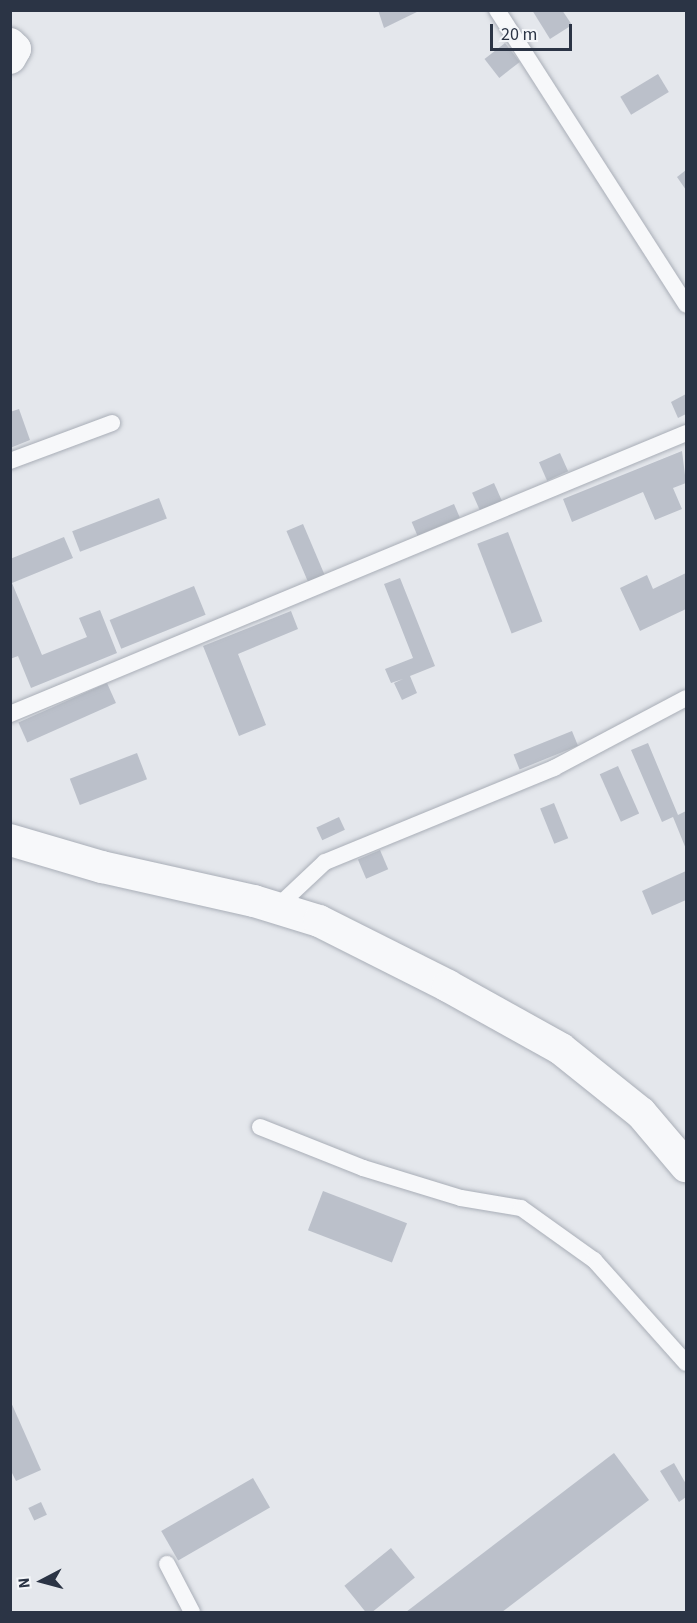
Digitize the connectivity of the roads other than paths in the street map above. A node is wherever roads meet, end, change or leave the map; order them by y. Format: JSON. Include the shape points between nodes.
{"nodes":[{"id":1,"x":497,"y":10,"type":"edge"},
{"id":2,"x":10,"y":44,"type":"edge"},
{"id":3,"x":10,"y":58,"type":"edge"},
{"id":4,"x":687,"y":304,"type":"edge"},
{"id":5,"x":112,"y":423,"type":"dead end"},
{"id":6,"x":687,"y":433,"type":"edge"},
{"id":7,"x":10,"y":461,"type":"edge"},
{"id":8,"x":687,"y":698,"type":"edge"},
{"id":9,"x":10,"y":714,"type":"edge"},
{"id":10,"x":10,"y":840,"type":"edge"},
{"id":11,"x":276,"y":908,"type":"junction"},
{"id":12,"x":260,"y":1127,"type":"dead end"},
{"id":13,"x":683,"y":1150,"type":"edge"},
{"id":14,"x":687,"y":1362,"type":"edge"},
{"id":15,"x":167,"y":1564,"type":"dead end"},
{"id":16,"x":192,"y":1612,"type":"edge"}],
"edges":[{"from":1,"to":4,"type":"lane"},
{"from":2,"to":3,"type":"street","via":[[15,49]]},
{"from":5,"to":7,"type":"lane"},
{"from":6,"to":9,"type":"lane"},
{"from":8,"to":11,"type":"lane","via":[[554,768],[325,862]]},
{"from":10,"to":11,"type":"street","via":[[102,867]]},
{"from":11,"to":13,"type":"street","via":[[319,921],[561,1049]]},
{"from":12,"to":14,"type":"lane","via":[[363,1168],[461,1198],[521,1208],[594,1260]]},
{"from":15,"to":16,"type":"lane"}]}
